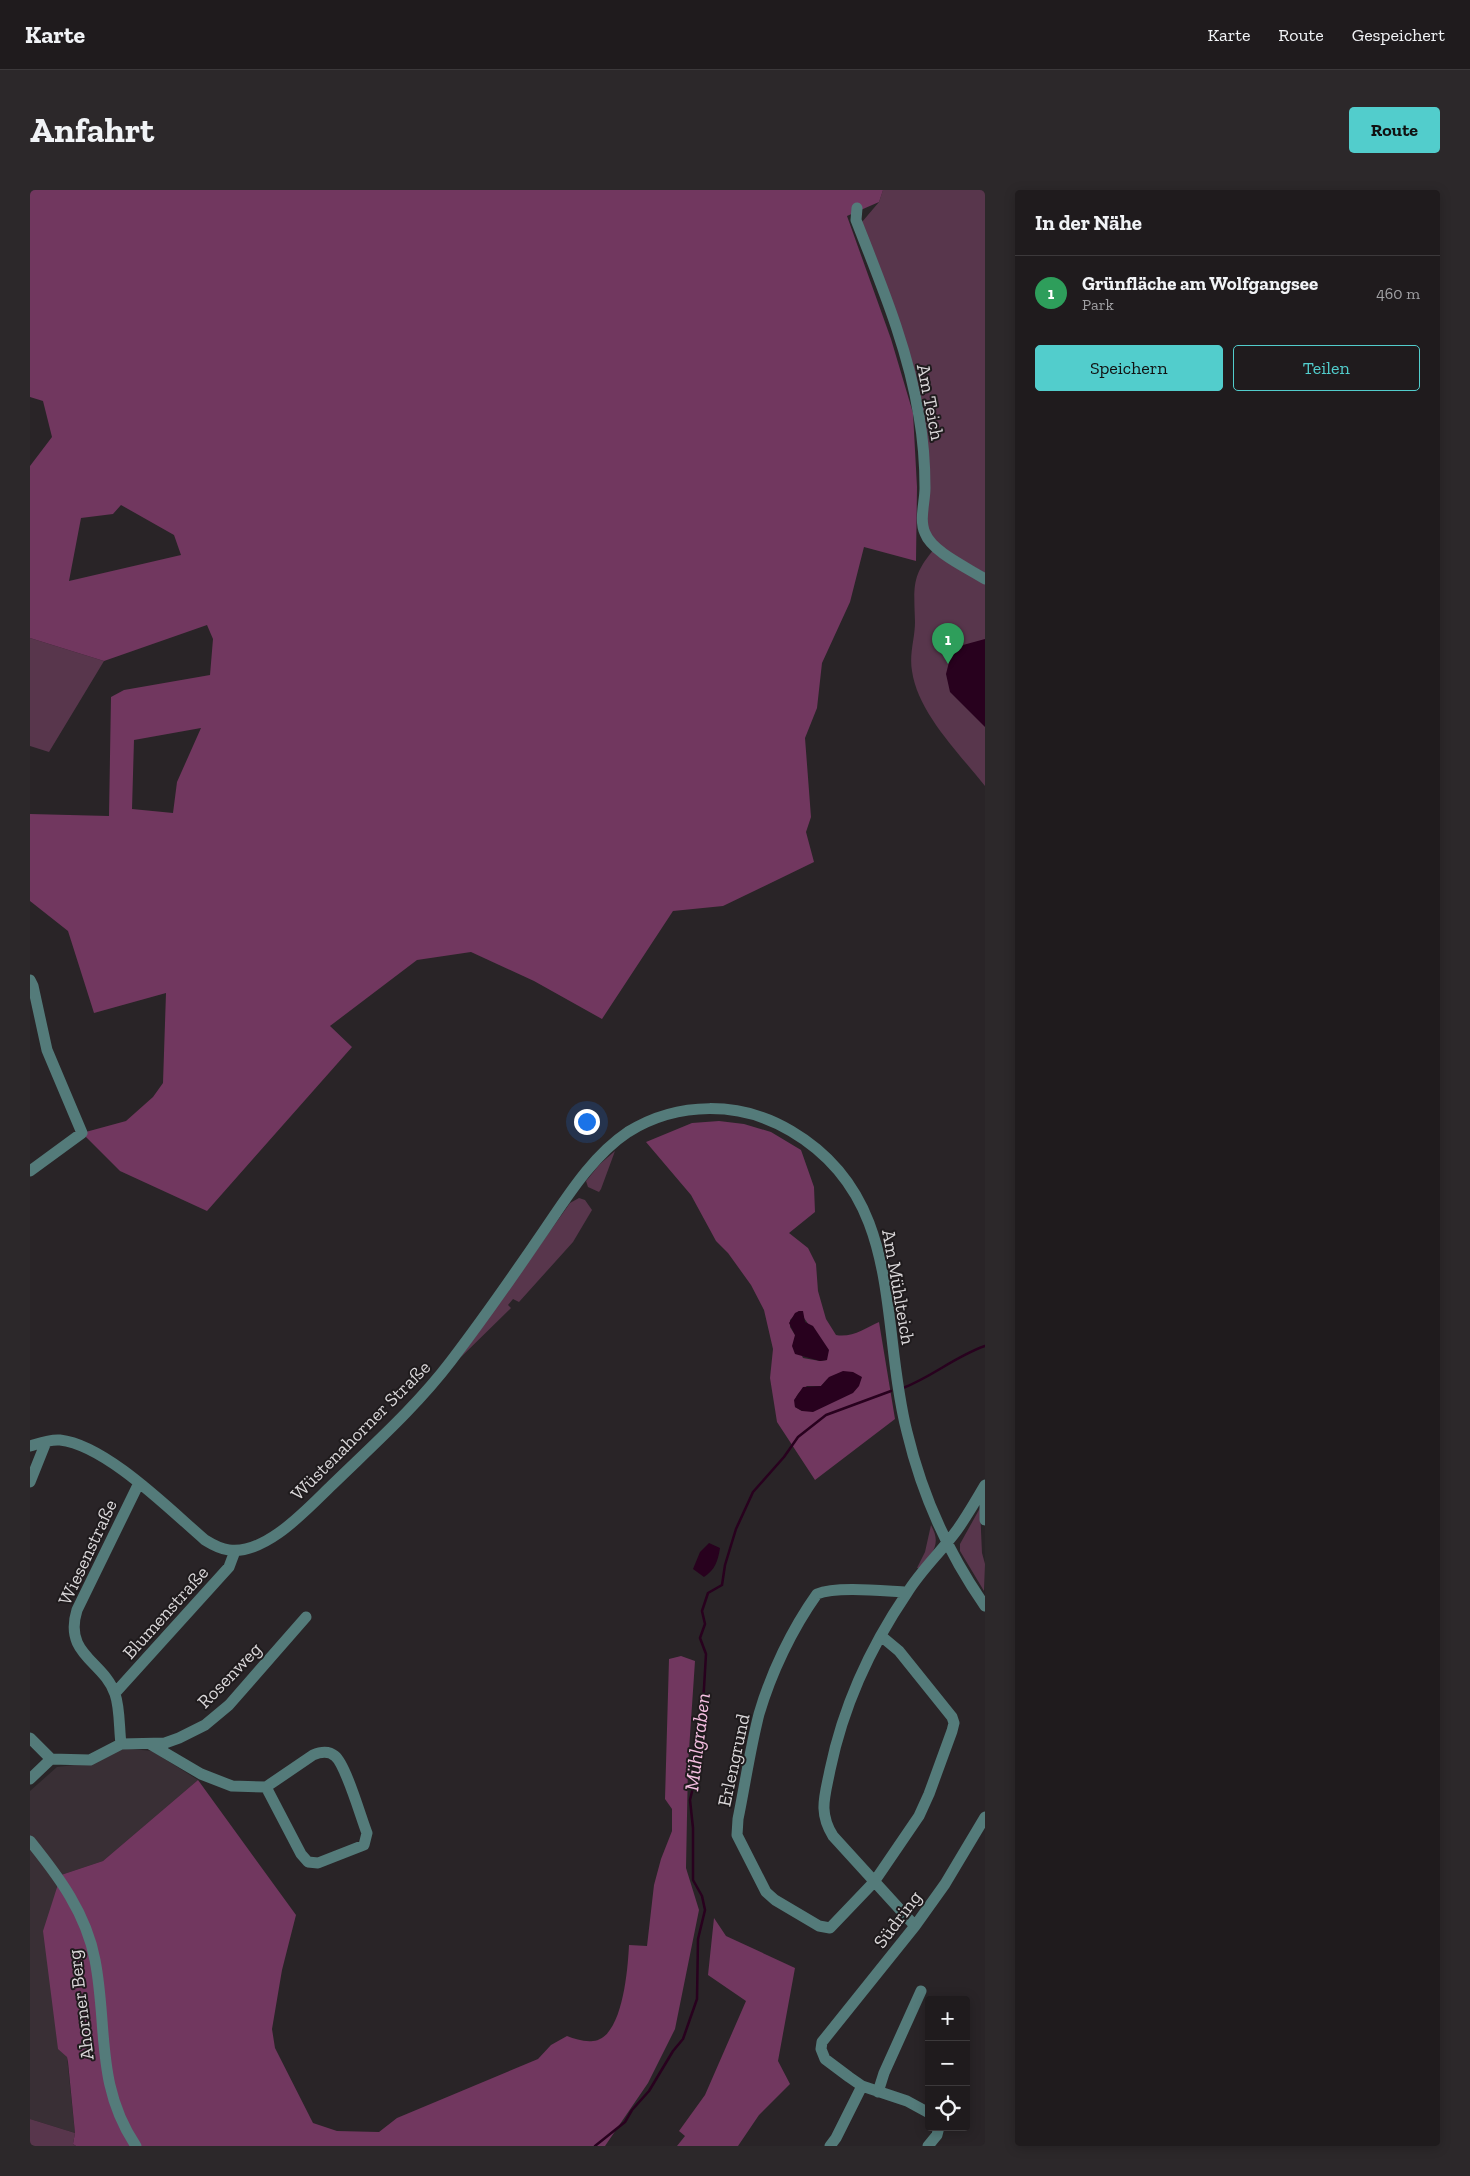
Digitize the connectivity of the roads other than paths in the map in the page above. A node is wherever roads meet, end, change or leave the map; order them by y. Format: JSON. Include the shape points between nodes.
{"nodes":[{"id":1,"x":857,"y":208,"type":"dead end"},
{"id":2,"x":985,"y":579,"type":"edge"},
{"id":3,"x":30,"y":980,"type":"edge"},
{"id":4,"x":696,"y":1109,"type":"joint"},
{"id":5,"x":30,"y":1171,"type":"edge"},
{"id":6,"x":46,"y":1442,"type":"junction"},
{"id":7,"x":30,"y":1446,"type":"edge"},
{"id":8,"x":30,"y":1482,"type":"edge"},
{"id":9,"x":139,"y":1483,"type":"junction"},
{"id":10,"x":985,"y":1485,"type":"edge"},
{"id":11,"x":985,"y":1520,"type":"edge"},
{"id":12,"x":946,"y":1543,"type":"junction"},
{"id":13,"x":235,"y":1551,"type":"junction"},
{"id":14,"x":907,"y":1592,"type":"junction"},
{"id":15,"x":985,"y":1606,"type":"edge"},
{"id":16,"x":306,"y":1617,"type":"dead end"},
{"id":17,"x":881,"y":1636,"type":"junction"},
{"id":18,"x":115,"y":1693,"type":"junction"},
{"id":19,"x":30,"y":1738,"type":"edge"},
{"id":20,"x":120,"y":1744,"type":"junction"},
{"id":21,"x":150,"y":1744,"type":"junction"},
{"id":22,"x":51,"y":1759,"type":"junction"},
{"id":23,"x":30,"y":1779,"type":"edge"},
{"id":24,"x":266,"y":1788,"type":"junction"},
{"id":25,"x":985,"y":1817,"type":"edge"},
{"id":26,"x":30,"y":1842,"type":"edge"},
{"id":27,"x":874,"y":1882,"type":"junction"},
{"id":28,"x":915,"y":1926,"type":"junction"},
{"id":29,"x":921,"y":1992,"type":"dead end"},
{"id":30,"x":862,"y":2086,"type":"junction"},
{"id":31,"x":878,"y":2092,"type":"junction"},
{"id":32,"x":925,"y":2111,"type":"edge"},
{"id":33,"x":938,"y":2131,"type":"edge"},
{"id":34,"x":136,"y":2146,"type":"edge"},
{"id":35,"x":830,"y":2146,"type":"edge"},
{"id":36,"x":928,"y":2146,"type":"edge"}],
"edges":[{"from":1,"to":2,"type":"street","name":"Am Teich","via":[[856,220],[889,304],[919,415],[925,470],[925,533],[936,548]]},
{"from":3,"to":5,"type":"street","via":[[47,1050],[82,1133]]},
{"from":4,"to":12,"type":"street","name":"Am Mühlteich","via":[[735,1110],[782,1125],[818,1149],[843,1174],[857,1194],[880,1254],[907,1436]]},
{"from":4,"to":13,"type":"street","name":"Wüstenahorner Straße","via":[[656,1119],[628,1132],[612,1144],[582,1178],[431,1387],[296,1518],[267,1540]]},
{"from":6,"to":7,"type":"street"},
{"from":6,"to":8,"type":"street"},
{"from":6,"to":9,"type":"street","via":[[61,1440],[90,1450]]},
{"from":9,"to":13,"type":"street","via":[[205,1540],[216,1547]]},
{"from":9,"to":18,"type":"street","name":"Wiesenstraße","via":[[75,1616],[75,1637],[80,1649]]},
{"from":10,"to":11,"type":"street"},
{"from":10,"to":12,"type":"street"},
{"from":12,"to":14,"type":"street"},
{"from":12,"to":15,"type":"street","name":"Am Mühlteich"},
{"from":13,"to":18,"type":"street","name":"Blumenstraße","via":[[229,1566]]},
{"from":14,"to":17,"type":"street"},
{"from":14,"to":27,"type":"street","name":"Erlengrund","via":[[837,1590],[817,1594],[786,1647],[766,1692],[737,1830],[766,1892],[822,1928],[833,1926]]},
{"from":16,"to":21,"type":"street","name":"Rosenweg","via":[[229,1705],[205,1725],[165,1743]]},
{"from":17,"to":27,"type":"street","via":[[867,1661],[843,1723],[823,1805],[825,1824]]},
{"from":17,"to":27,"type":"street","via":[[899,1651],[954,1723],[918,1816]]},
{"from":18,"to":20,"type":"street"},
{"from":19,"to":22,"type":"street"},
{"from":20,"to":21,"type":"street","name":"Rosenweg"},
{"from":20,"to":22,"type":"street","name":"Rosenweg","via":[[90,1760]]},
{"from":21,"to":24,"type":"street","via":[[217,1781],[232,1786]]},
{"from":22,"to":23,"type":"street"},
{"from":24,"to":24,"type":"street","via":[[313,1755],[330,1752],[340,1761],[367,1833],[364,1844],[318,1863],[308,1862]]},
{"from":25,"to":28,"type":"street","name":"Südring","via":[[945,1884]]},
{"from":26,"to":34,"type":"street","name":"Ahorner Berg","via":[[68,1891],[89,1936],[98,1978],[109,2087],[117,2111]]},
{"from":27,"to":28,"type":"street"},
{"from":28,"to":30,"type":"street","name":"Südring","via":[[822,2042],[825,2059]]},
{"from":29,"to":31,"type":"street"},
{"from":30,"to":31,"type":"street"},
{"from":30,"to":35,"type":"street"},
{"from":31,"to":32,"type":"street"},
{"from":33,"to":36,"type":"street"}]}
